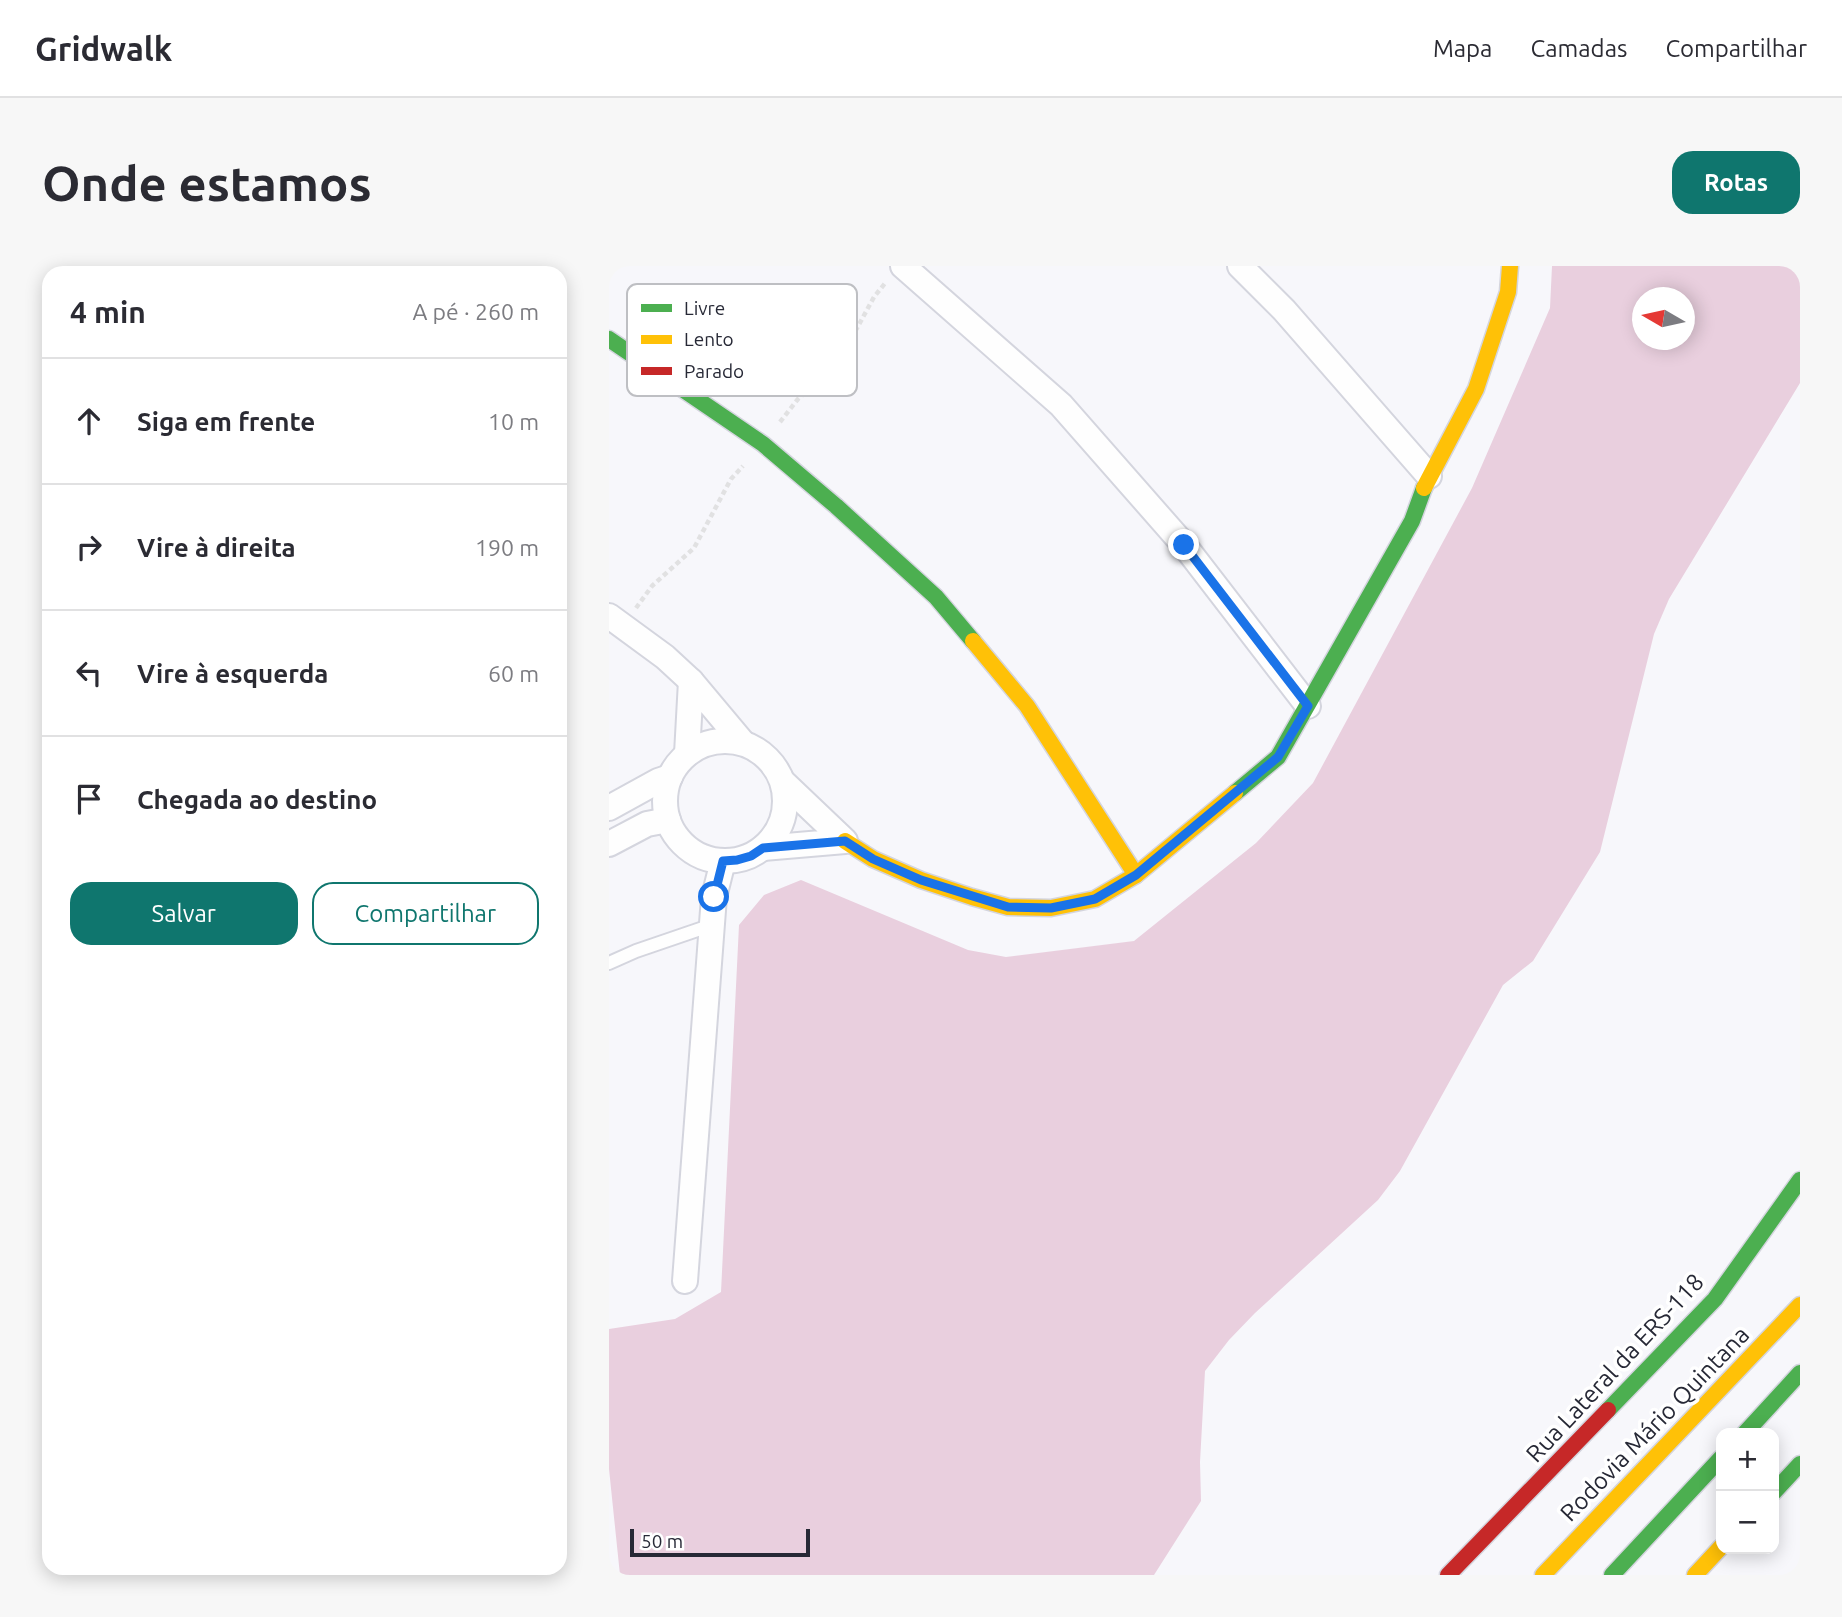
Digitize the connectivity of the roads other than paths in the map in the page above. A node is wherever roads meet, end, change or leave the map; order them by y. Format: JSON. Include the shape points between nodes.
{"nodes":[{"id":1,"x":903,"y":266,"type":"edge"},
{"id":2,"x":1240,"y":266,"type":"edge"},
{"id":3,"x":1510,"y":266,"type":"edge"},
{"id":4,"x":609,"y":338,"type":"edge"},
{"id":5,"x":627,"y":350,"type":"edge"},
{"id":6,"x":693,"y":396,"type":"edge"},
{"id":7,"x":1429,"y":476,"type":"junction"},
{"id":8,"x":609,"y":616,"type":"edge"},
{"id":9,"x":691,"y":681,"type":"junction"},
{"id":10,"x":1308,"y":706,"type":"junction"},
{"id":11,"x":743,"y":743,"type":"junction"},
{"id":12,"x":687,"y":754,"type":"junction"},
{"id":13,"x":670,"y":777,"type":"junction"},
{"id":14,"x":783,"y":782,"type":"junction"},
{"id":15,"x":609,"y":808,"type":"edge"},
{"id":16,"x":668,"y":820,"type":"junction"},
{"id":17,"x":845,"y":841,"type":"junction"},
{"id":18,"x":609,"y":844,"type":"edge"},
{"id":19,"x":763,"y":848,"type":"junction"},
{"id":20,"x":723,"y":861,"type":"junction"},
{"id":21,"x":1136,"y":875,"type":"junction"},
{"id":22,"x":712,"y":925,"type":"junction"},
{"id":23,"x":609,"y":963,"type":"edge"},
{"id":24,"x":1800,"y":1180,"type":"edge"},
{"id":25,"x":685,"y":1281,"type":"dead end"},
{"id":26,"x":1800,"y":1305,"type":"edge"},
{"id":27,"x":1800,"y":1373,"type":"edge"},
{"id":28,"x":1750,"y":1428,"type":"edge"},
{"id":29,"x":1716,"y":1463,"type":"edge"},
{"id":30,"x":1800,"y":1464,"type":"edge"},
{"id":31,"x":1775,"y":1491,"type":"edge"},
{"id":32,"x":1637,"y":1550,"type":"junction"},
{"id":33,"x":1716,"y":1552,"type":"edge"},
{"id":34,"x":1448,"y":1575,"type":"edge"},
{"id":35,"x":1543,"y":1575,"type":"edge"},
{"id":36,"x":1612,"y":1575,"type":"edge"},
{"id":37,"x":1623,"y":1575,"type":"edge"},
{"id":38,"x":1695,"y":1575,"type":"edge"}],
"edges":[{"from":1,"to":10,"type":"street","via":[[1061,405],[1184,545]]},
{"from":2,"to":7,"type":"street"},
{"from":3,"to":7,"type":"main road","via":[[1508,292],[1476,389]]},
{"from":4,"to":5,"type":"main road"},
{"from":6,"to":21,"type":"main road","via":[[763,444],[936,597],[1027,706]]},
{"from":7,"to":10,"type":"main road","via":[[1412,521]]},
{"from":8,"to":9,"type":"street"},
{"from":9,"to":11,"type":"street"},
{"from":9,"to":12,"type":"street"},
{"from":10,"to":21,"type":"main road","via":[[1278,757]]},
{"from":11,"to":12,"type":"street","via":[[714,742]]},
{"from":11,"to":14,"type":"street","via":[[767,758]]},
{"from":12,"to":13,"type":"street"},
{"from":13,"to":15,"type":"street"},
{"from":13,"to":16,"type":"street","via":[[665,806]]},
{"from":14,"to":17,"type":"street"},
{"from":14,"to":19,"type":"street","via":[[785,811]]},
{"from":16,"to":18,"type":"street","via":[[647,824]]},
{"from":16,"to":20,"type":"street","via":[[684,845],[708,859]]},
{"from":17,"to":19,"type":"street"},
{"from":17,"to":21,"type":"main road","via":[[921,880],[1008,907],[1051,908],[1095,899]]},
{"from":19,"to":20,"type":"street","via":[[751,856]]},
{"from":20,"to":22,"type":"street"},
{"from":22,"to":23,"type":"lane"},
{"from":22,"to":25,"type":"street"},
{"from":24,"to":34,"type":"main road","name":"Rua Lateral da ERS-118","via":[[1715,1298]]},
{"from":26,"to":35,"type":"main road","name":"Rodovia Mário Quintana"},
{"from":27,"to":28,"type":"main road"},
{"from":29,"to":32,"type":"main road"},
{"from":30,"to":31,"type":"main road"},
{"from":32,"to":36,"type":"main road"},
{"from":32,"to":37,"type":"main road"},
{"from":33,"to":38,"type":"main road"}]}
